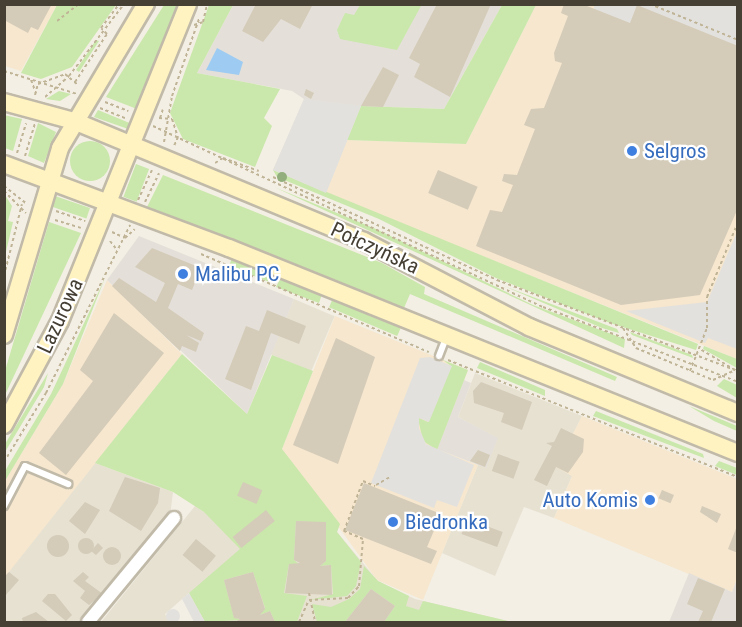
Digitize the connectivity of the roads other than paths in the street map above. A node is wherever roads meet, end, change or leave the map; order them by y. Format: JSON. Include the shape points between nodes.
{"nodes":[{"id":1,"x":146,"y":4,"type":"edge"},
{"id":2,"x":188,"y":4,"type":"edge"},
{"id":3,"x":4,"y":102,"type":"edge"},
{"id":4,"x":74,"y":121,"type":"junction"},
{"id":5,"x":135,"y":147,"type":"junction"},
{"id":6,"x":11,"y":159,"type":"edge"},
{"id":7,"x":49,"y":181,"type":"junction"},
{"id":8,"x":109,"y":205,"type":"junction"},
{"id":9,"x":4,"y":335,"type":"edge"},
{"id":10,"x":447,"y":335,"type":"junction"},
{"id":11,"x":439,"y":356,"type":"dead end"},
{"id":12,"x":738,"y":413,"type":"edge"},
{"id":13,"x":4,"y":424,"type":"edge"},
{"id":14,"x":738,"y":453,"type":"edge"},
{"id":15,"x":68,"y":484,"type":"dead end"},
{"id":16,"x":4,"y":506,"type":"edge"},
{"id":17,"x":174,"y":518,"type":"dead end"},
{"id":18,"x":88,"y":622,"type":"edge"}],
"edges":[{"from":1,"to":4,"type":"main road","name":"Lazurowa"},
{"from":2,"to":5,"type":"main road","name":"Lazurowa"},
{"from":3,"to":4,"type":"main road","name":"Połczyńska"},
{"from":4,"to":5,"type":"main road","name":"Połczyńska"},
{"from":4,"to":7,"type":"main road","name":"Lazurowa"},
{"from":5,"to":8,"type":"main road","name":"Lazurowa"},
{"from":5,"to":12,"type":"main road","name":"Połczyńska","via":[[364,241],[529,327]]},
{"from":6,"to":7,"type":"main road"},
{"from":7,"to":8,"type":"main road"},
{"from":7,"to":9,"type":"main road","name":"Lazurowa"},
{"from":8,"to":10,"type":"main road"},
{"from":8,"to":13,"type":"main road","name":"Lazurowa","via":[[60,321]]},
{"from":10,"to":11,"type":"lane"},
{"from":10,"to":14,"type":"main road"},
{"from":15,"to":16,"type":"lane","via":[[25,466]]},
{"from":17,"to":18,"type":"street"}]}
